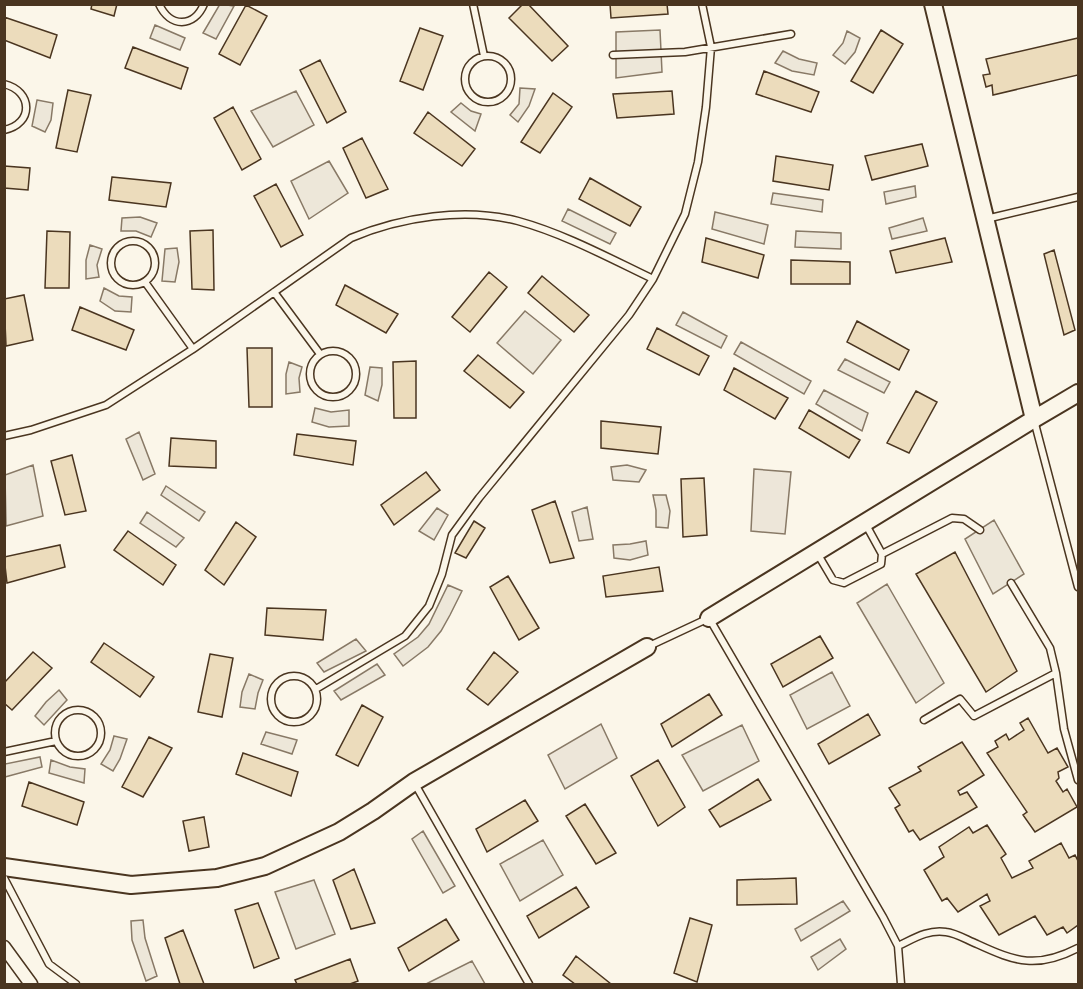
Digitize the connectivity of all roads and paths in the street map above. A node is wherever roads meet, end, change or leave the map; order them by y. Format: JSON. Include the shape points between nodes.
{"nodes":[{"id":1,"x":159,"y":4,"type":"edge"},
{"id":2,"x":204,"y":4,"type":"edge"},
{"id":3,"x":473,"y":4,"type":"edge"},
{"id":4,"x":702,"y":4,"type":"edge"},
{"id":5,"x":933,"y":4,"type":"edge"},
{"id":6,"x":791,"y":34,"type":"dead end"},
{"id":7,"x":711,"y":47,"type":"junction"},
{"id":8,"x":613,"y":55,"type":"dead end"},
{"id":9,"x":484,"y":56,"type":"junction"},
{"id":10,"x":4,"y":84,"type":"edge"},
{"id":11,"x":4,"y":130,"type":"edge"},
{"id":12,"x":1078,"y":197,"type":"edge"},
{"id":13,"x":985,"y":219,"type":"junction"},
{"id":14,"x":653,"y":279,"type":"junction"},
{"id":15,"x":145,"y":282,"type":"junction"},
{"id":16,"x":274,"y":292,"type":"junction"},
{"id":17,"x":193,"y":349,"type":"junction"},
{"id":18,"x":320,"y":354,"type":"junction"},
{"id":19,"x":1078,"y":393,"type":"edge"},
{"id":20,"x":1034,"y":419,"type":"junction"},
{"id":21,"x":4,"y":436,"type":"edge"},
{"id":22,"x":865,"y":522,"type":"junction"},
{"id":23,"x":980,"y":530,"type":"dead end"},
{"id":24,"x":816,"y":552,"type":"junction"},
{"id":25,"x":882,"y":554,"type":"junction"},
{"id":26,"x":1011,"y":584,"type":"dead end"},
{"id":27,"x":1078,"y":587,"type":"edge"},
{"id":28,"x":709,"y":618,"type":"junction"},
{"id":29,"x":647,"y":647,"type":"joint"},
{"id":30,"x":1056,"y":673,"type":"junction"},
{"id":31,"x":316,"y":689,"type":"junction"},
{"id":32,"x":924,"y":720,"type":"dead end"},
{"id":33,"x":56,"y":741,"type":"junction"},
{"id":34,"x":4,"y":753,"type":"edge"},
{"id":35,"x":1078,"y":780,"type":"edge"},
{"id":36,"x":414,"y":782,"type":"junction"},
{"id":37,"x":4,"y":867,"type":"edge"},
{"id":38,"x":4,"y":878,"type":"edge"},
{"id":39,"x":897,"y":946,"type":"junction"},
{"id":40,"x":1078,"y":948,"type":"edge"},
{"id":41,"x":5,"y":949,"type":"edge"},
{"id":42,"x":31,"y":984,"type":"edge"},
{"id":43,"x":76,"y":984,"type":"edge"},
{"id":44,"x":529,"y":984,"type":"edge"},
{"id":45,"x":901,"y":984,"type":"edge"}],
"edges":[{"from":1,"to":2,"type":"lane","via":[[170,18],[182,22],[193,20]]},
{"from":3,"to":9,"type":"lane"},
{"from":4,"to":7,"type":"lane"},
{"from":5,"to":13,"type":"street"},
{"from":6,"to":7,"type":"lane"},
{"from":7,"to":8,"type":"lane"},
{"from":7,"to":14,"type":"lane","via":[[700,151],[689,198]]},
{"from":9,"to":9,"type":"lane","via":[[469,67],[465,82],[474,98],[496,101],[506,95],[512,78],[504,62]]},
{"from":10,"to":11,"type":"lane","via":[[20,91],[27,109],[23,120]]},
{"from":12,"to":13,"type":"lane"},
{"from":13,"to":20,"type":"street"},
{"from":14,"to":16,"type":"lane","via":[[542,229],[496,216],[470,215],[418,219],[370,230],[351,238]]},
{"from":14,"to":31,"type":"lane","via":[[629,315],[452,535],[429,606],[405,636]]},
{"from":15,"to":15,"type":"lane","via":[[155,266],[150,249],[136,240],[119,245],[111,255],[112,272],[126,285]]},
{"from":15,"to":17,"type":"lane"},
{"from":16,"to":17,"type":"lane"},
{"from":16,"to":18,"type":"lane"},
{"from":17,"to":21,"type":"lane","via":[[106,405]]},
{"from":18,"to":18,"type":"lane","via":[[310,368],[310,380],[322,394],[340,396],[354,383],[354,364],[340,351]]},
{"from":19,"to":20,"type":"street"},
{"from":20,"to":22,"type":"street"},
{"from":20,"to":27,"type":"lane"},
{"from":22,"to":24,"type":"street"},
{"from":22,"to":25,"type":"lane"},
{"from":23,"to":25,"type":"lane","via":[[964,519],[952,518]]},
{"from":24,"to":25,"type":"lane","via":[[833,580],[844,583],[881,564]]},
{"from":24,"to":28,"type":"street"},
{"from":26,"to":30,"type":"lane","via":[[1050,648]]},
{"from":28,"to":29,"type":"lane"},
{"from":28,"to":39,"type":"lane"},
{"from":29,"to":36,"type":"street"},
{"from":30,"to":32,"type":"lane","via":[[974,717],[960,699]]},
{"from":30,"to":35,"type":"lane","via":[[1064,729]]},
{"from":31,"to":31,"type":"lane","via":[[298,675],[287,676],[273,688],[271,705],[284,720],[303,721],[316,707]]},
{"from":33,"to":33,"type":"lane","via":[[55,729],[60,718],[74,711],[92,715],[101,730],[95,748],[79,756],[61,749]]},
{"from":33,"to":34,"type":"lane"},
{"from":36,"to":37,"type":"street","via":[[313,845],[265,866],[217,878],[131,885]]},
{"from":36,"to":44,"type":"lane"},
{"from":38,"to":43,"type":"lane","via":[[49,964]]},
{"from":39,"to":40,"type":"lane","via":[[922,934],[947,932],[1018,961],[1050,959]]},
{"from":39,"to":45,"type":"lane"},
{"from":41,"to":42,"type":"street"}]}
